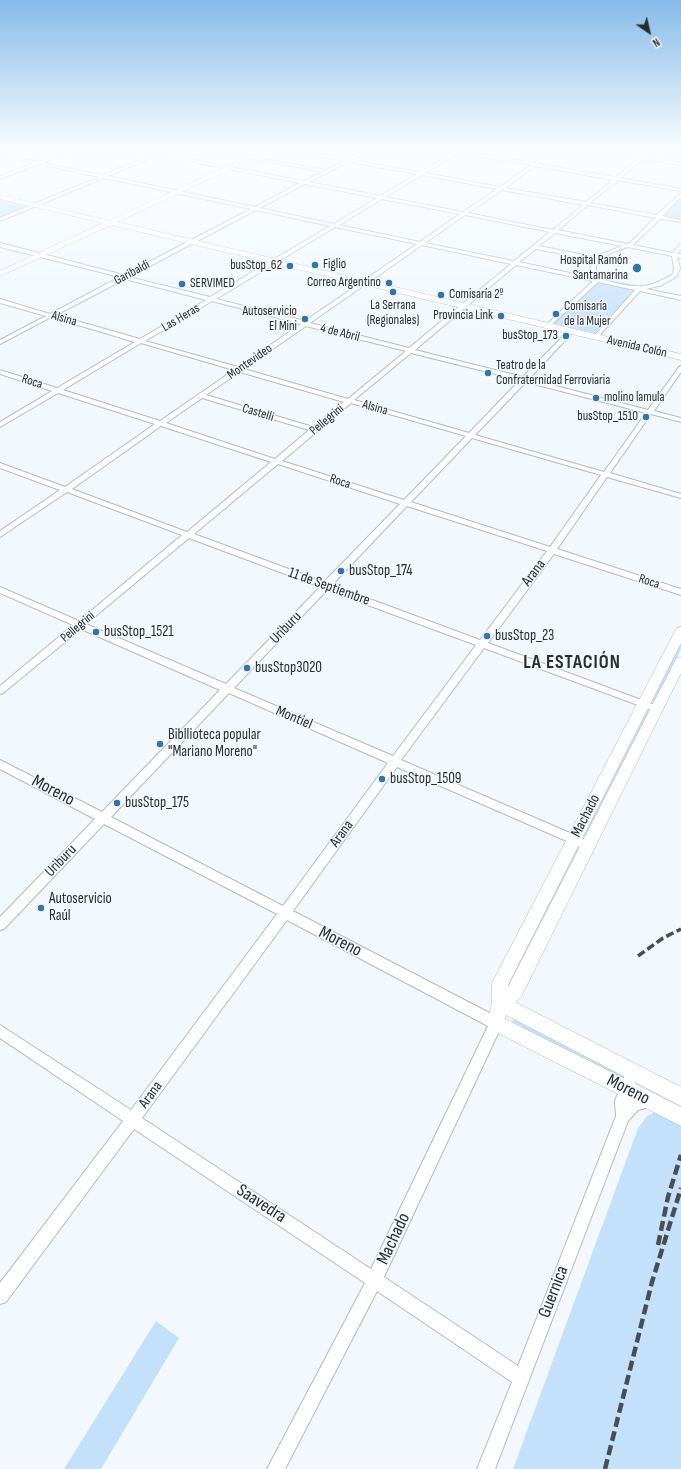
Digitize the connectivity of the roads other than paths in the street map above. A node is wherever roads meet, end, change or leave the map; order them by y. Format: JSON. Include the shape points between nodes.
{"nodes":[{"id":1,"x":84,"y":217,"type":"edge"},
{"id":2,"x":125,"y":217,"type":"edge"},
{"id":3,"x":240,"y":217,"type":"edge"},
{"id":4,"x":296,"y":217,"type":"edge"},
{"id":5,"x":349,"y":217,"type":"edge"},
{"id":6,"x":460,"y":217,"type":"edge"},
{"id":7,"x":478,"y":217,"type":"edge"},
{"id":8,"x":572,"y":217,"type":"edge"},
{"id":9,"x":659,"y":217,"type":"joint"},
{"id":10,"x":681,"y":221,"type":"edge"},
{"id":11,"x":111,"y":223,"type":"junction"},
{"id":12,"x":335,"y":225,"type":"junction"},
{"id":13,"x":554,"y":231,"type":"junction"},
{"id":14,"x":193,"y":242,"type":"junction"},
{"id":15,"x":422,"y":243,"type":"junction"},
{"id":16,"x":0,"y":245,"type":"edge"},
{"id":17,"x":681,"y":245,"type":"edge"},
{"id":18,"x":628,"y":246,"type":"junction"},
{"id":19,"x":535,"y":247,"type":"junction"},
{"id":20,"x":41,"y":255,"type":"junction"},
{"id":21,"x":674,"y":255,"type":"junction"},
{"id":22,"x":681,"y":256,"type":"edge"},
{"id":23,"x":596,"y":259,"type":"junction"},
{"id":24,"x":276,"y":261,"type":"junction"},
{"id":25,"x":516,"y":263,"type":"junction"},
{"id":26,"x":0,"y":274,"type":"edge"},
{"id":27,"x":675,"y":275,"type":"junction"},
{"id":28,"x":681,"y":276,"type":"edge"},
{"id":29,"x":125,"y":277,"type":"junction"},
{"id":30,"x":597,"y":280,"type":"junction"},
{"id":31,"x":366,"y":282,"type":"junction"},
{"id":32,"x":639,"y":289,"type":"junction"},
{"id":33,"x":681,"y":298,"type":"edge"},
{"id":34,"x":211,"y":299,"type":"junction"},
{"id":35,"x":0,"y":301,"type":"edge"},
{"id":36,"x":465,"y":305,"type":"junction"},
{"id":37,"x":52,"y":315,"type":"junction"},
{"id":38,"x":305,"y":324,"type":"junction"},
{"id":39,"x":549,"y":325,"type":"junction"},
{"id":40,"x":571,"y":331,"type":"junction"},
{"id":41,"x":598,"y":335,"type":"junction"},
{"id":42,"x":141,"y":341,"type":"junction"},
{"id":43,"x":0,"y":342,"type":"edge"},
{"id":44,"x":410,"y":351,"type":"junction"},
{"id":45,"x":681,"y":356,"type":"edge"},
{"id":46,"x":681,"y":368,"type":"edge"},
{"id":47,"x":240,"y":369,"type":"junction"},
{"id":48,"x":0,"y":372,"type":"edge"},
{"id":49,"x":524,"y":380,"type":"junction"},
{"id":50,"x":58,"y":391,"type":"junction"},
{"id":51,"x":201,"y":396,"type":"junction"},
{"id":52,"x":350,"y":401,"type":"junction"},
{"id":53,"x":650,"y":412,"type":"junction"},
{"id":54,"x":681,"y":420,"type":"edge"},
{"id":55,"x":160,"y":424,"type":"junction"},
{"id":56,"x":0,"y":425,"type":"edge"},
{"id":57,"x":315,"y":430,"type":"junction"},
{"id":58,"x":471,"y":436,"type":"junction"},
{"id":59,"x":277,"y":461,"type":"junction"},
{"id":60,"x":0,"y":464,"type":"edge"},
{"id":61,"x":606,"y":474,"type":"junction"},
{"id":62,"x":66,"y":489,"type":"junction"},
{"id":63,"x":681,"y":496,"type":"edge"},
{"id":64,"x":406,"y":503,"type":"junction"},
{"id":65,"x":0,"y":535,"type":"edge"},
{"id":66,"x":188,"y":535,"type":"junction"},
{"id":67,"x":552,"y":550,"type":"junction"},
{"id":68,"x":326,"y":586,"type":"junction"},
{"id":69,"x":0,"y":590,"type":"edge"},
{"id":70,"x":681,"y":592,"type":"edge"},
{"id":71,"x":80,"y":625,"type":"junction"},
{"id":72,"x":681,"y":631,"type":"edge"},
{"id":73,"x":482,"y":644,"type":"junction"},
{"id":74,"x":681,"y":661,"type":"edge"},
{"id":75,"x":227,"y":689,"type":"junction"},
{"id":76,"x":0,"y":691,"type":"edge"},
{"id":77,"x":643,"y":704,"type":"junction"},
{"id":78,"x":657,"y":709,"type":"junction"},
{"id":79,"x":395,"y":761,"type":"junction"},
{"id":80,"x":0,"y":764,"type":"edge"},
{"id":81,"x":103,"y":818,"type":"junction"},
{"id":82,"x":574,"y":840,"type":"junction"},
{"id":83,"x":589,"y":846,"type":"junction"},
{"id":84,"x":285,"y":913,"type":"junction"},
{"id":85,"x":0,"y":925,"type":"edge"},
{"id":86,"x":500,"y":1003,"type":"junction"},
{"id":87,"x":496,"y":1023,"type":"junction"},
{"id":88,"x":0,"y":1031,"type":"edge"},
{"id":89,"x":633,"y":1072,"type":"junction"},
{"id":90,"x":626,"y":1090,"type":"junction"},
{"id":91,"x":681,"y":1097,"type":"edge"},
{"id":92,"x":648,"y":1101,"type":"junction"},
{"id":93,"x":623,"y":1116,"type":"junction"},
{"id":94,"x":681,"y":1117,"type":"edge"},
{"id":95,"x":133,"y":1119,"type":"junction"},
{"id":96,"x":375,"y":1279,"type":"junction"},
{"id":97,"x":0,"y":1296,"type":"edge"},
{"id":98,"x":521,"y":1378,"type":"junction"},
{"id":99,"x":276,"y":1469,"type":"edge"},
{"id":100,"x":486,"y":1469,"type":"edge"}],
"edges":[{"from":1,"to":11,"type":"main road","name":"Avenida Colón"},
{"from":2,"to":11,"type":"main road"},
{"from":3,"to":14,"type":"street","name":"Garibaldi"},
{"from":4,"to":12,"type":"street"},
{"from":5,"to":12,"type":"street","name":"Las Heras"},
{"from":6,"to":15,"type":"street","name":"Montevideo"},
{"from":7,"to":13,"type":"street"},
{"from":8,"to":13,"type":"street","name":"Pellegrini"},
{"from":9,"to":10,"type":"street"},
{"from":9,"to":18,"type":"street"},
{"from":11,"to":14,"type":"main road","name":"Avenida Colón"},
{"from":11,"to":20,"type":"main road"},
{"from":12,"to":15,"type":"street"},
{"from":12,"to":24,"type":"street","name":"Las Heras"},
{"from":13,"to":18,"type":"street"},
{"from":13,"to":19,"type":"street","name":"Pellegrini"},
{"from":14,"to":24,"type":"main road","name":"Avenida Colón"},
{"from":14,"to":29,"type":"street","name":"Garibaldi"},
{"from":15,"to":25,"type":"street"},
{"from":15,"to":31,"type":"street","name":"Montevideo"},
{"from":16,"to":20,"type":"street","name":"4 de Abril"},
{"from":17,"to":21,"type":"street"},
{"from":18,"to":21,"type":"street"},
{"from":18,"to":23,"type":"street"},
{"from":19,"to":23,"type":"street"},
{"from":19,"to":25,"type":"street","name":"Pellegrini"},
{"from":20,"to":26,"type":"main road"},
{"from":20,"to":29,"type":"street","name":"4 de Abril"},
{"from":21,"to":22,"type":"street"},
{"from":21,"to":27,"type":"street","via":[[677,268]]},
{"from":23,"to":30,"type":"street","via":[[593,272]]},
{"from":24,"to":31,"type":"main road","name":"Avenida Colón"},
{"from":24,"to":34,"type":"street","name":"Las Heras"},
{"from":25,"to":30,"type":"street"},
{"from":25,"to":36,"type":"street","name":"Pellegrini"},
{"from":27,"to":28,"type":"street"},
{"from":27,"to":32,"type":"street","via":[[660,284]]},
{"from":29,"to":34,"type":"street","name":"4 de Abril"},
{"from":29,"to":37,"type":"street","name":"Garibaldi"},
{"from":30,"to":32,"type":"street"},
{"from":30,"to":39,"type":"street"},
{"from":31,"to":36,"type":"main road","name":"Avenida Colón"},
{"from":31,"to":38,"type":"street","name":"Montevideo"},
{"from":32,"to":33,"type":"street"},
{"from":32,"to":41,"type":"street"},
{"from":34,"to":38,"type":"street","name":"4 de Abril"},
{"from":34,"to":42,"type":"street","name":"Las Heras"},
{"from":35,"to":37,"type":"street","name":"Alsina"},
{"from":36,"to":39,"type":"main road","name":"Avenida Colón"},
{"from":36,"to":44,"type":"street","name":"Pellegrini"},
{"from":37,"to":42,"type":"street","name":"Alsina"},
{"from":37,"to":43,"type":"street","name":"Garibaldi"},
{"from":38,"to":44,"type":"street","name":"4 de Abril"},
{"from":38,"to":47,"type":"street","name":"Montevideo"},
{"from":39,"to":40,"type":"main road","name":"Avenida Colón"},
{"from":39,"to":41,"type":"main road","name":"Avenida Colón"},
{"from":40,"to":45,"type":"main road","name":"Avenida Colón"},
{"from":40,"to":49,"type":"street","name":"Uriburu"},
{"from":41,"to":45,"type":"main road","name":"Avenida Colón"},
{"from":42,"to":47,"type":"street","name":"Alsina"},
{"from":42,"to":50,"type":"street","name":"Las Heras"},
{"from":44,"to":49,"type":"street","name":"4 de Abril"},
{"from":44,"to":52,"type":"street","name":"Pellegrini"},
{"from":46,"to":53,"type":"street","name":"Arana"},
{"from":47,"to":51,"type":"street","name":"Montevideo"},
{"from":47,"to":52,"type":"street","name":"Alsina"},
{"from":48,"to":50,"type":"street","name":"Roca"},
{"from":49,"to":53,"type":"street","name":"4 de Abril"},
{"from":49,"to":58,"type":"street","name":"Uriburu"},
{"from":50,"to":55,"type":"street","name":"Roca"},
{"from":50,"to":56,"type":"street","name":"Las Heras"},
{"from":51,"to":55,"type":"street","name":"Montevideo"},
{"from":51,"to":57,"type":"street","name":"Castelli"},
{"from":52,"to":57,"type":"street","name":"Pellegrini"},
{"from":52,"to":58,"type":"street","name":"Alsina"},
{"from":53,"to":54,"type":"street","name":"4 de Abril"},
{"from":53,"to":61,"type":"street","name":"Arana"},
{"from":55,"to":59,"type":"street","name":"Roca"},
{"from":55,"to":62,"type":"street","name":"Montevideo"},
{"from":57,"to":59,"type":"street","name":"Pellegrini"},
{"from":58,"to":61,"type":"street","name":"Alsina"},
{"from":58,"to":64,"type":"street","name":"Uriburu"},
{"from":59,"to":64,"type":"street","name":"Roca"},
{"from":59,"to":66,"type":"street","name":"Pellegrini"},
{"from":60,"to":62,"type":"street","name":"11 de Septiembre"},
{"from":61,"to":63,"type":"street","name":"Alsina"},
{"from":61,"to":67,"type":"street","name":"Arana"},
{"from":62,"to":65,"type":"street","name":"Montevideo"},
{"from":62,"to":66,"type":"street","name":"11 de Septiembre"},
{"from":64,"to":67,"type":"street","name":"Roca"},
{"from":64,"to":68,"type":"street","name":"Uriburu"},
{"from":66,"to":68,"type":"street","name":"11 de Septiembre"},
{"from":66,"to":71,"type":"street","name":"Pellegrini"},
{"from":67,"to":70,"type":"street","name":"Roca"},
{"from":67,"to":73,"type":"street","name":"Arana"},
{"from":68,"to":73,"type":"street","name":"11 de Septiembre"},
{"from":68,"to":75,"type":"street","name":"Uriburu"},
{"from":69,"to":71,"type":"street","name":"Montiel"},
{"from":71,"to":75,"type":"street","name":"Montiel"},
{"from":71,"to":76,"type":"street","name":"Pellegrini"},
{"from":72,"to":77,"type":"street","name":"Machado"},
{"from":73,"to":77,"type":"street","name":"11 de Septiembre"},
{"from":73,"to":79,"type":"street","name":"Arana"},
{"from":74,"to":78,"type":"street","name":"Machado"},
{"from":75,"to":79,"type":"street","name":"Montiel"},
{"from":75,"to":81,"type":"street","name":"Uriburu"},
{"from":77,"to":78,"type":"street","name":"11 de Septiembre"},
{"from":77,"to":82,"type":"street","name":"Machado"},
{"from":78,"to":83,"type":"street","name":"Machado"},
{"from":79,"to":82,"type":"street","name":"Montiel"},
{"from":79,"to":84,"type":"street","name":"Arana"},
{"from":80,"to":81,"type":"street","name":"Moreno"},
{"from":81,"to":84,"type":"street","name":"Moreno"},
{"from":81,"to":85,"type":"street","name":"Uriburu"},
{"from":82,"to":83,"type":"street","name":"Montiel"},
{"from":82,"to":86,"type":"street","name":"Machado","via":[[500,984]]},
{"from":83,"to":86,"type":"street","name":"Machado","via":[[514,992]]},
{"from":84,"to":87,"type":"street","name":"Moreno"},
{"from":84,"to":95,"type":"street","name":"Arana"},
{"from":86,"to":87,"type":"street","name":"Machado"},
{"from":86,"to":89,"type":"street","name":"Moreno"},
{"from":87,"to":90,"type":"street","name":"Moreno"},
{"from":87,"to":96,"type":"street","name":"Machado"},
{"from":88,"to":95,"type":"street","name":"Saavedra"},
{"from":89,"to":90,"type":"street","name":"Guernica"},
{"from":89,"to":91,"type":"street","name":"Moreno"},
{"from":90,"to":92,"type":"street","name":"Moreno"},
{"from":90,"to":93,"type":"street","name":"Guernica","via":[[622,1101]]},
{"from":92,"to":93,"type":"street","name":"Guernica","via":[[630,1107]]},
{"from":92,"to":94,"type":"street","name":"Moreno"},
{"from":93,"to":98,"type":"street","name":"Guernica"},
{"from":95,"to":96,"type":"street","name":"Saavedra"},
{"from":95,"to":97,"type":"street","name":"Arana"},
{"from":96,"to":98,"type":"street","name":"Saavedra"},
{"from":96,"to":99,"type":"street","name":"Machado"},
{"from":98,"to":100,"type":"street","name":"Guernica"}]}
